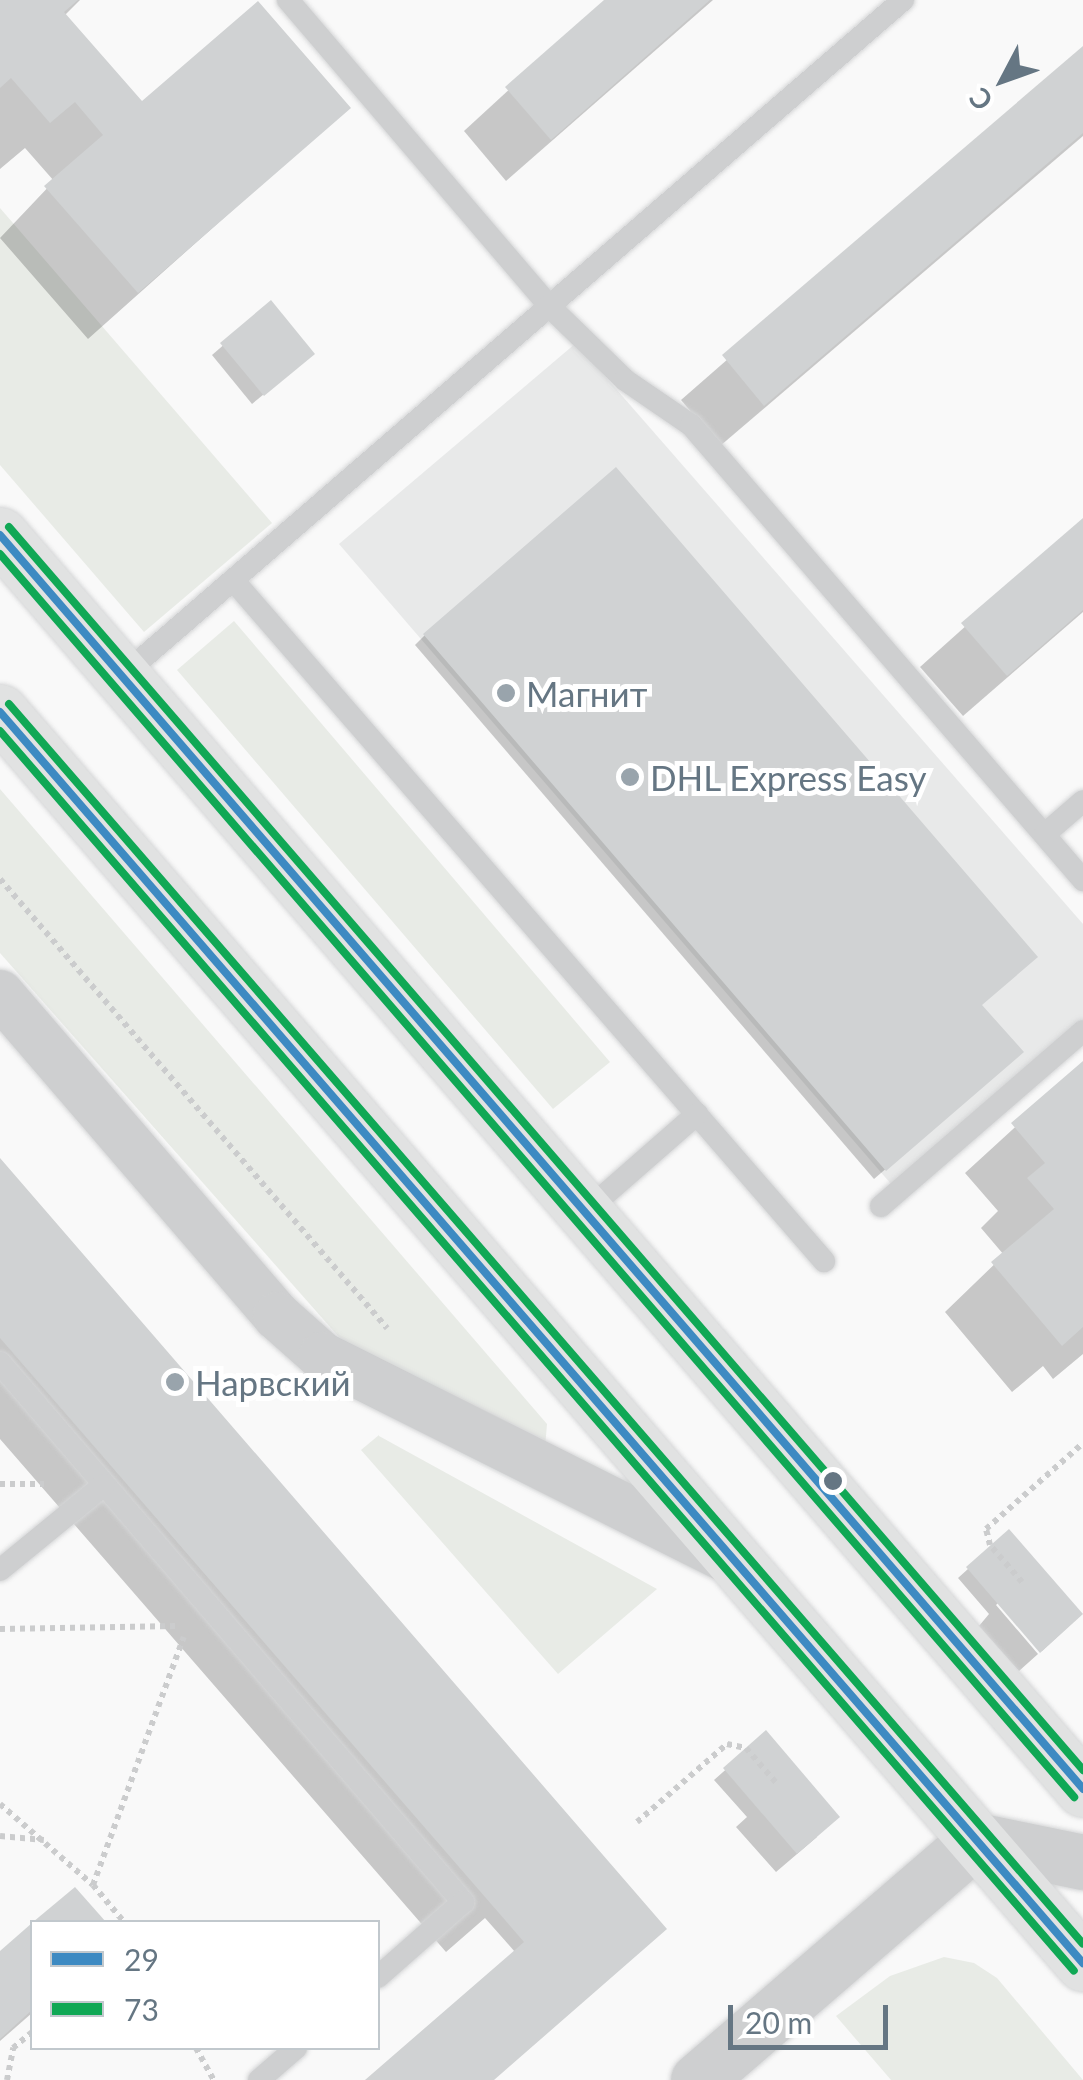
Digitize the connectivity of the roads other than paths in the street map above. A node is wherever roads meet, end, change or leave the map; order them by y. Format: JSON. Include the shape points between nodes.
{"nodes":[{"id":1,"x":288,"y":0,"type":"edge"},
{"id":2,"x":903,"y":0,"type":"edge"},
{"id":3,"x":549,"y":306,"type":"junction"},
{"id":4,"x":0,"y":535,"type":"edge"},
{"id":5,"x":234,"y":580,"type":"junction"},
{"id":6,"x":122,"y":676,"type":"junction"},
{"id":7,"x":0,"y":712,"type":"edge"},
{"id":8,"x":1083,"y":801,"type":"edge"},
{"id":9,"x":1044,"y":834,"type":"junction"},
{"id":10,"x":1083,"y":880,"type":"edge"},
{"id":11,"x":0,"y":994,"type":"edge"},
{"id":12,"x":1083,"y":1032,"type":"edge"},
{"id":13,"x":697,"y":1114,"type":"junction"},
{"id":14,"x":882,"y":1206,"type":"dead end"},
{"id":15,"x":585,"y":1212,"type":"junction"},
{"id":16,"x":824,"y":1261,"type":"dead end"},
{"id":17,"x":0,"y":1362,"type":"edge"},
{"id":18,"x":104,"y":1484,"type":"junction"},
{"id":19,"x":737,"y":1564,"type":"junction"},
{"id":20,"x":0,"y":1570,"type":"edge"},
{"id":21,"x":1083,"y":1789,"type":"edge"},
{"id":22,"x":976,"y":1840,"type":"junction"},
{"id":23,"x":1083,"y":1862,"type":"edge"},
{"id":24,"x":1080,"y":1954,"type":"edge"},
{"id":25,"x":380,"y":1974,"type":"edge"},
{"id":26,"x":294,"y":2050,"type":"edge"},
{"id":27,"x":259,"y":2080,"type":"edge"},
{"id":28,"x":698,"y":2080,"type":"edge"}],
"edges":[{"from":1,"to":3,"type":"lane"},
{"from":2,"to":3,"type":"lane"},
{"from":3,"to":5,"type":"lane"},
{"from":3,"to":9,"type":"lane","via":[[625,380],[691,425]]},
{"from":4,"to":6,"type":"main road"},
{"from":5,"to":6,"type":"lane"},
{"from":5,"to":13,"type":"lane"},
{"from":6,"to":15,"type":"main road"},
{"from":7,"to":19,"type":"main road"},
{"from":8,"to":9,"type":"lane"},
{"from":9,"to":10,"type":"lane"},
{"from":11,"to":19,"type":"street","via":[[278,1316],[322,1356],[366,1384]]},
{"from":12,"to":14,"type":"lane"},
{"from":13,"to":15,"type":"lane"},
{"from":13,"to":16,"type":"lane"},
{"from":15,"to":21,"type":"main road"},
{"from":17,"to":18,"type":"lane"},
{"from":18,"to":20,"type":"lane"},
{"from":18,"to":25,"type":"lane","via":[[463,1902]]},
{"from":19,"to":22,"type":"main road"},
{"from":22,"to":23,"type":"street"},
{"from":22,"to":24,"type":"main road"},
{"from":22,"to":28,"type":"street"},
{"from":26,"to":27,"type":"lane"}]}
